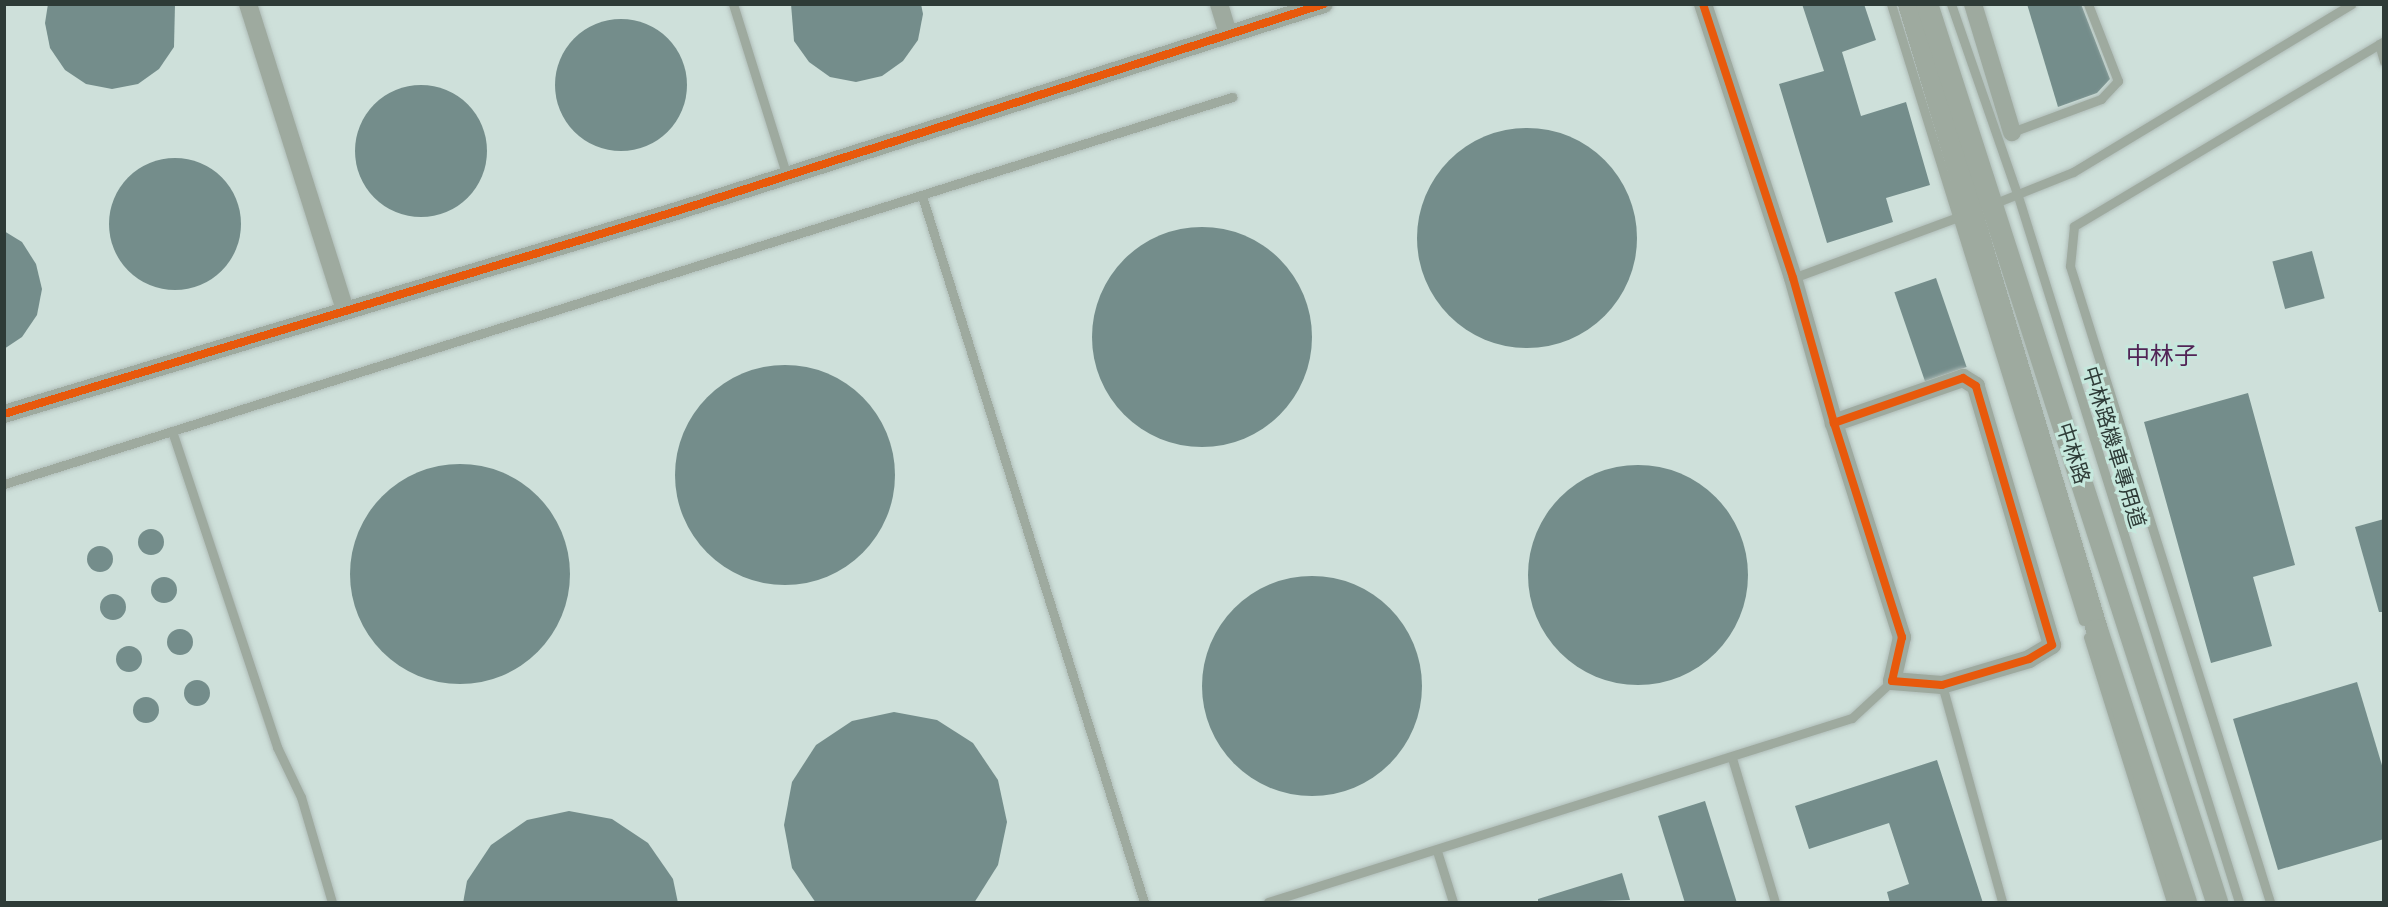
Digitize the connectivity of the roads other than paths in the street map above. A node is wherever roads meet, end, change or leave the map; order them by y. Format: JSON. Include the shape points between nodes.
{"nodes":[{"id":1,"x":248,"y":4,"type":"edge"},
{"id":2,"x":734,"y":4,"type":"edge"},
{"id":3,"x":1219,"y":4,"type":"edge"},
{"id":4,"x":1324,"y":4,"type":"edge"},
{"id":5,"x":1704,"y":4,"type":"edge"},
{"id":6,"x":1891,"y":4,"type":"edge"},
{"id":7,"x":1909,"y":4,"type":"edge"},
{"id":8,"x":1927,"y":4,"type":"edge"},
{"id":9,"x":1951,"y":4,"type":"edge"},
{"id":10,"x":1973,"y":4,"type":"edge"},
{"id":11,"x":2088,"y":4,"type":"edge"},
{"id":12,"x":2351,"y":4,"type":"edge"},
{"id":13,"x":1228,"y":33,"type":"junction"},
{"id":14,"x":2381,"y":42,"type":"edge"},
{"id":15,"x":2384,"y":61,"type":"edge"},
{"id":16,"x":1232,"y":97,"type":"dead end"},
{"id":17,"x":2012,"y":132,"type":"joint"},
{"id":18,"x":786,"y":173,"type":"junction"},
{"id":19,"x":2017,"y":193,"type":"junction"},
{"id":20,"x":922,"y":196,"type":"junction"},
{"id":21,"x":1975,"y":211,"type":"junction"},
{"id":22,"x":1792,"y":278,"type":"junction"},
{"id":23,"x":345,"y":309,"type":"junction"},
{"id":24,"x":4,"y":414,"type":"edge"},
{"id":25,"x":1834,"y":423,"type":"junction"},
{"id":26,"x":172,"y":431,"type":"junction"},
{"id":27,"x":4,"y":484,"type":"edge"},
{"id":28,"x":1893,"y":681,"type":"junction"},
{"id":29,"x":1942,"y":686,"type":"junction"},
{"id":30,"x":1732,"y":758,"type":"junction"},
{"id":31,"x":1437,"y":851,"type":"junction"},
{"id":32,"x":333,"y":903,"type":"edge"},
{"id":33,"x":1144,"y":903,"type":"edge"},
{"id":34,"x":1268,"y":903,"type":"edge"},
{"id":35,"x":1453,"y":903,"type":"edge"},
{"id":36,"x":1775,"y":903,"type":"edge"},
{"id":37,"x":2002,"y":903,"type":"edge"},
{"id":38,"x":2171,"y":903,"type":"edge"},
{"id":39,"x":2186,"y":903,"type":"edge"},
{"id":40,"x":2217,"y":903,"type":"edge"},
{"id":41,"x":2239,"y":903,"type":"edge"},
{"id":42,"x":2270,"y":903,"type":"edge"}],
"edges":[{"from":1,"to":23,"type":"street"},
{"from":2,"to":18,"type":"lane"},
{"from":3,"to":13,"type":"street"},
{"from":4,"to":13,"type":"street"},
{"from":5,"to":22,"type":"street"},
{"from":6,"to":21,"type":"lane"},
{"from":7,"to":21,"type":"street"},
{"from":8,"to":21,"type":"street","name":"中林路"},
{"from":9,"to":19,"type":"lane","name":"中林路機車專用道"},
{"from":10,"to":17,"type":"street"},
{"from":11,"to":17,"type":"lane","via":[[2118,81],[2101,99]]},
{"from":12,"to":19,"type":"lane","via":[[2073,172]]},
{"from":13,"to":18,"type":"street"},
{"from":14,"to":15,"type":"lane"},
{"from":14,"to":42,"type":"lane","via":[[2074,226],[2070,266]]},
{"from":16,"to":20,"type":"lane"},
{"from":18,"to":23,"type":"street"},
{"from":19,"to":21,"type":"lane"},
{"from":19,"to":41,"type":"lane","name":"中林路機車專用道"},
{"from":20,"to":26,"type":"lane","via":[[373,364]]},
{"from":20,"to":33,"type":"lane"},
{"from":21,"to":22,"type":"lane"},
{"from":21,"to":38,"type":"lane"},
{"from":21,"to":39,"type":"street","via":[[2097,630]]},
{"from":21,"to":40,"type":"street","name":"中林路"},
{"from":22,"to":25,"type":"street"},
{"from":23,"to":24,"type":"street"},
{"from":25,"to":28,"type":"street","via":[[1902,637]]},
{"from":25,"to":29,"type":"street","via":[[1963,378],[1976,386],[2052,645],[2029,658]]},
{"from":26,"to":27,"type":"lane"},
{"from":26,"to":32,"type":"lane","via":[[277,747],[302,797]]},
{"from":28,"to":29,"type":"street"},
{"from":28,"to":30,"type":"lane","via":[[1852,718]]},
{"from":29,"to":37,"type":"lane"},
{"from":30,"to":31,"type":"lane"},
{"from":30,"to":36,"type":"lane"},
{"from":31,"to":34,"type":"lane"},
{"from":31,"to":35,"type":"lane"}]}
